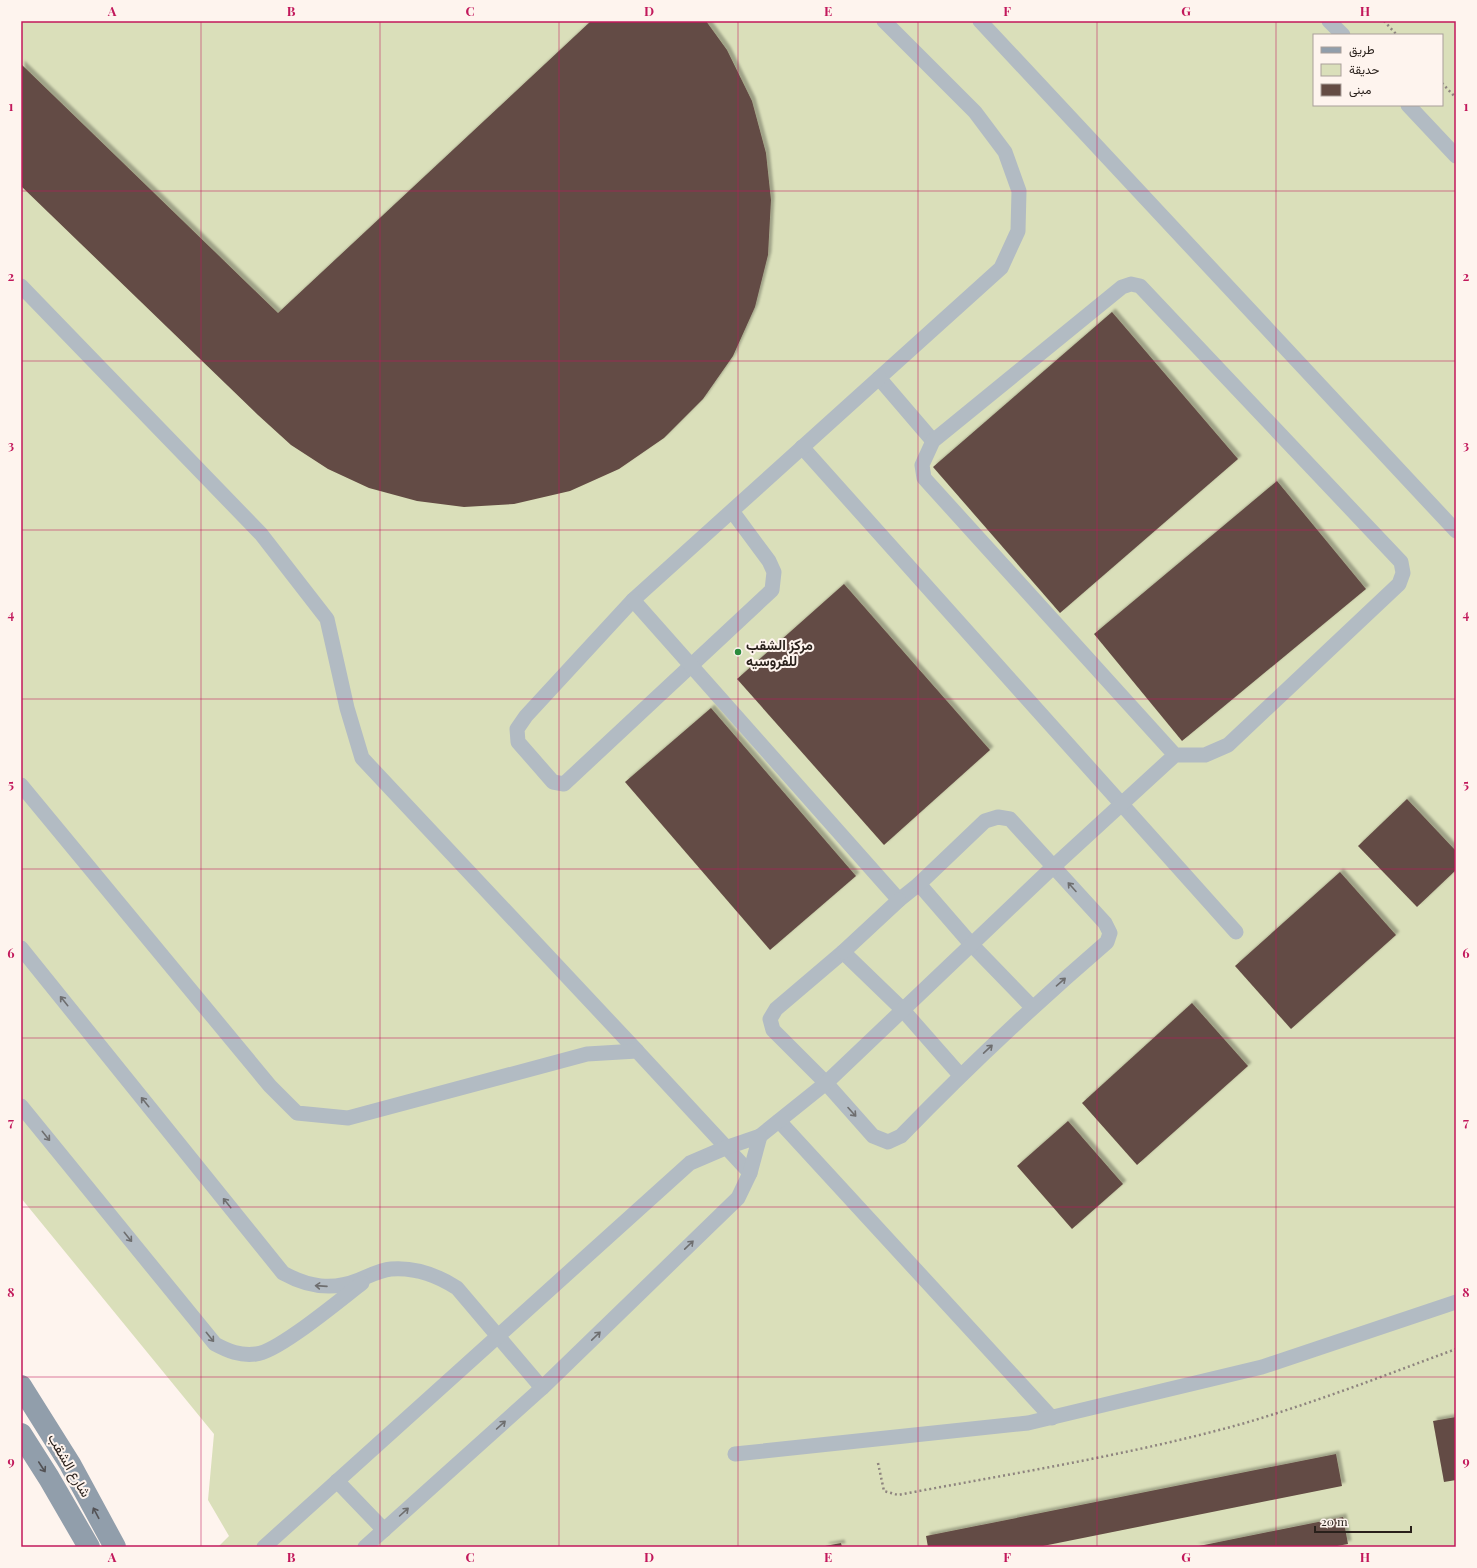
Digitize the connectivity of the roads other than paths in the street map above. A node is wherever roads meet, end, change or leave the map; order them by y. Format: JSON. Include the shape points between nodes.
{"nodes":[{"id":1,"x":884,"y":21,"type":"edge"},
{"id":2,"x":980,"y":21,"type":"edge"},
{"id":3,"x":1330,"y":21,"type":"edge"},
{"id":4,"x":1342,"y":34,"type":"edge"},
{"id":5,"x":1409,"y":106,"type":"edge"},
{"id":6,"x":1456,"y":156,"type":"edge"},
{"id":7,"x":21,"y":286,"type":"edge"},
{"id":8,"x":879,"y":378,"type":"junction"},
{"id":9,"x":933,"y":441,"type":"junction"},
{"id":10,"x":802,"y":446,"type":"junction"},
{"id":11,"x":732,"y":511,"type":"junction"},
{"id":12,"x":1456,"y":531,"type":"edge"},
{"id":13,"x":633,"y":600,"type":"junction"},
{"id":14,"x":692,"y":667,"type":"junction"},
{"id":15,"x":1175,"y":755,"type":"junction"},
{"id":16,"x":21,"y":785,"type":"edge"},
{"id":17,"x":1122,"y":803,"type":"junction"},
{"id":18,"x":1054,"y":866,"type":"junction"},
{"id":19,"x":919,"y":884,"type":"junction"},
{"id":20,"x":899,"y":900,"type":"junction"},
{"id":21,"x":1236,"y":932,"type":"dead end"},
{"id":22,"x":971,"y":944,"type":"junction"},
{"id":23,"x":21,"y":948,"type":"edge"},
{"id":24,"x":843,"y":952,"type":"junction"},
{"id":25,"x":1032,"y":1007,"type":"junction"},
{"id":26,"x":902,"y":1009,"type":"junction"},
{"id":27,"x":637,"y":1051,"type":"junction"},
{"id":28,"x":960,"y":1075,"type":"junction"},
{"id":29,"x":826,"y":1083,"type":"junction"},
{"id":30,"x":21,"y":1106,"type":"edge"},
{"id":31,"x":779,"y":1121,"type":"junction"},
{"id":32,"x":760,"y":1136,"type":"junction"},
{"id":33,"x":724,"y":1148,"type":"junction"},
{"id":34,"x":750,"y":1173,"type":"junction"},
{"id":35,"x":372,"y":1275,"type":"junction"},
{"id":36,"x":1456,"y":1302,"type":"edge"},
{"id":37,"x":498,"y":1336,"type":"junction"},
{"id":38,"x":21,"y":1386,"type":"edge"},
{"id":39,"x":542,"y":1388,"type":"junction"},
{"id":40,"x":1052,"y":1418,"type":"junction"},
{"id":41,"x":21,"y":1434,"type":"edge"},
{"id":42,"x":735,"y":1454,"type":"dead end"},
{"id":43,"x":337,"y":1481,"type":"junction"},
{"id":44,"x":384,"y":1530,"type":"junction"},
{"id":45,"x":88,"y":1547,"type":"edge"},
{"id":46,"x":115,"y":1547,"type":"edge"},
{"id":47,"x":264,"y":1547,"type":"edge"},
{"id":48,"x":365,"y":1547,"type":"edge"}],
"edges":[{"from":1,"to":8,"type":"lane","via":[[976,112],[1005,152],[1018,191],[1018,231],[1001,268]]},
{"from":2,"to":12,"type":"lane"},
{"from":3,"to":4,"type":"lane"},
{"from":5,"to":6,"type":"lane"},
{"from":7,"to":27,"type":"lane","via":[[261,534],[327,619],[347,708],[362,758]]},
{"from":8,"to":9,"type":"lane"},
{"from":8,"to":10,"type":"lane"},
{"from":9,"to":15,"type":"lane","via":[[922,466],[924,478]]},
{"from":9,"to":15,"type":"lane","via":[[1122,287],[1131,284],[1140,286],[1401,562],[1404,573],[1399,584],[1228,745],[1205,755]]},
{"from":10,"to":11,"type":"lane"},
{"from":10,"to":17,"type":"lane"},
{"from":11,"to":13,"type":"lane"},
{"from":11,"to":14,"type":"lane","via":[[770,561],[774,572],[772,590]]},
{"from":13,"to":14,"type":"lane"},
{"from":13,"to":14,"type":"lane","via":[[526,716],[517,729],[518,742],[553,782],[564,784]]},
{"from":14,"to":20,"type":"lane"},
{"from":15,"to":17,"type":"lane"},
{"from":16,"to":27,"type":"lane","via":[[270,1086],[297,1113],[348,1118],[586,1054]]},
{"from":17,"to":18,"type":"lane"},
{"from":17,"to":21,"type":"lane"},
{"from":18,"to":19,"type":"lane","via":[[1010,819],[998,817],[985,822]]},
{"from":18,"to":22,"type":"lane"},
{"from":25,"to":18,"type":"lane","one_way":true,"via":[[1107,942],[1110,933],[1105,923]]},
{"from":19,"to":20,"type":"lane"},
{"from":19,"to":22,"type":"lane"},
{"from":20,"to":24,"type":"lane"},
{"from":22,"to":25,"type":"lane"},
{"from":22,"to":26,"type":"lane"},
{"from":35,"to":23,"type":"lane","one_way":true,"via":[[351,1283],[313,1286],[283,1273]]},
{"from":24,"to":26,"type":"lane"},
{"from":24,"to":29,"type":"lane","via":[[776,1009],[770,1019],[773,1030]]},
{"from":28,"to":25,"type":"lane","one_way":true},
{"from":26,"to":28,"type":"lane"},
{"from":26,"to":29,"type":"lane"},
{"from":27,"to":33,"type":"lane"},
{"from":29,"to":28,"type":"lane","one_way":true,"via":[[872,1136],[888,1142],[901,1136]]},
{"from":29,"to":31,"type":"lane"},
{"from":30,"to":35,"type":"lane","one_way":true,"via":[[215,1344],[228,1351],[256,1354],[276,1347]]},
{"from":31,"to":32,"type":"lane"},
{"from":31,"to":40,"type":"lane"},
{"from":32,"to":33,"type":"lane"},
{"from":32,"to":34,"type":"lane"},
{"from":33,"to":34,"type":"lane"},
{"from":33,"to":37,"type":"lane","via":[[690,1163]]},
{"from":39,"to":34,"type":"lane","one_way":true,"via":[[738,1198]]},
{"from":35,"to":37,"type":"lane","via":[[390,1269],[410,1269],[443,1278],[458,1288]]},
{"from":36,"to":40,"type":"lane","via":[[1262,1367]]},
{"from":37,"to":39,"type":"lane"},
{"from":37,"to":43,"type":"lane"},
{"from":46,"to":38,"type":"street","name":"شارع الشقب","one_way":true,"via":[[70,1464]]},
{"from":44,"to":39,"type":"lane","one_way":true},
{"from":40,"to":42,"type":"lane","via":[[1028,1424]]},
{"from":41,"to":45,"type":"street","name":"شارع الشقب","one_way":true},
{"from":43,"to":44,"type":"lane"},
{"from":43,"to":47,"type":"lane"},
{"from":44,"to":48,"type":"lane"}]}
